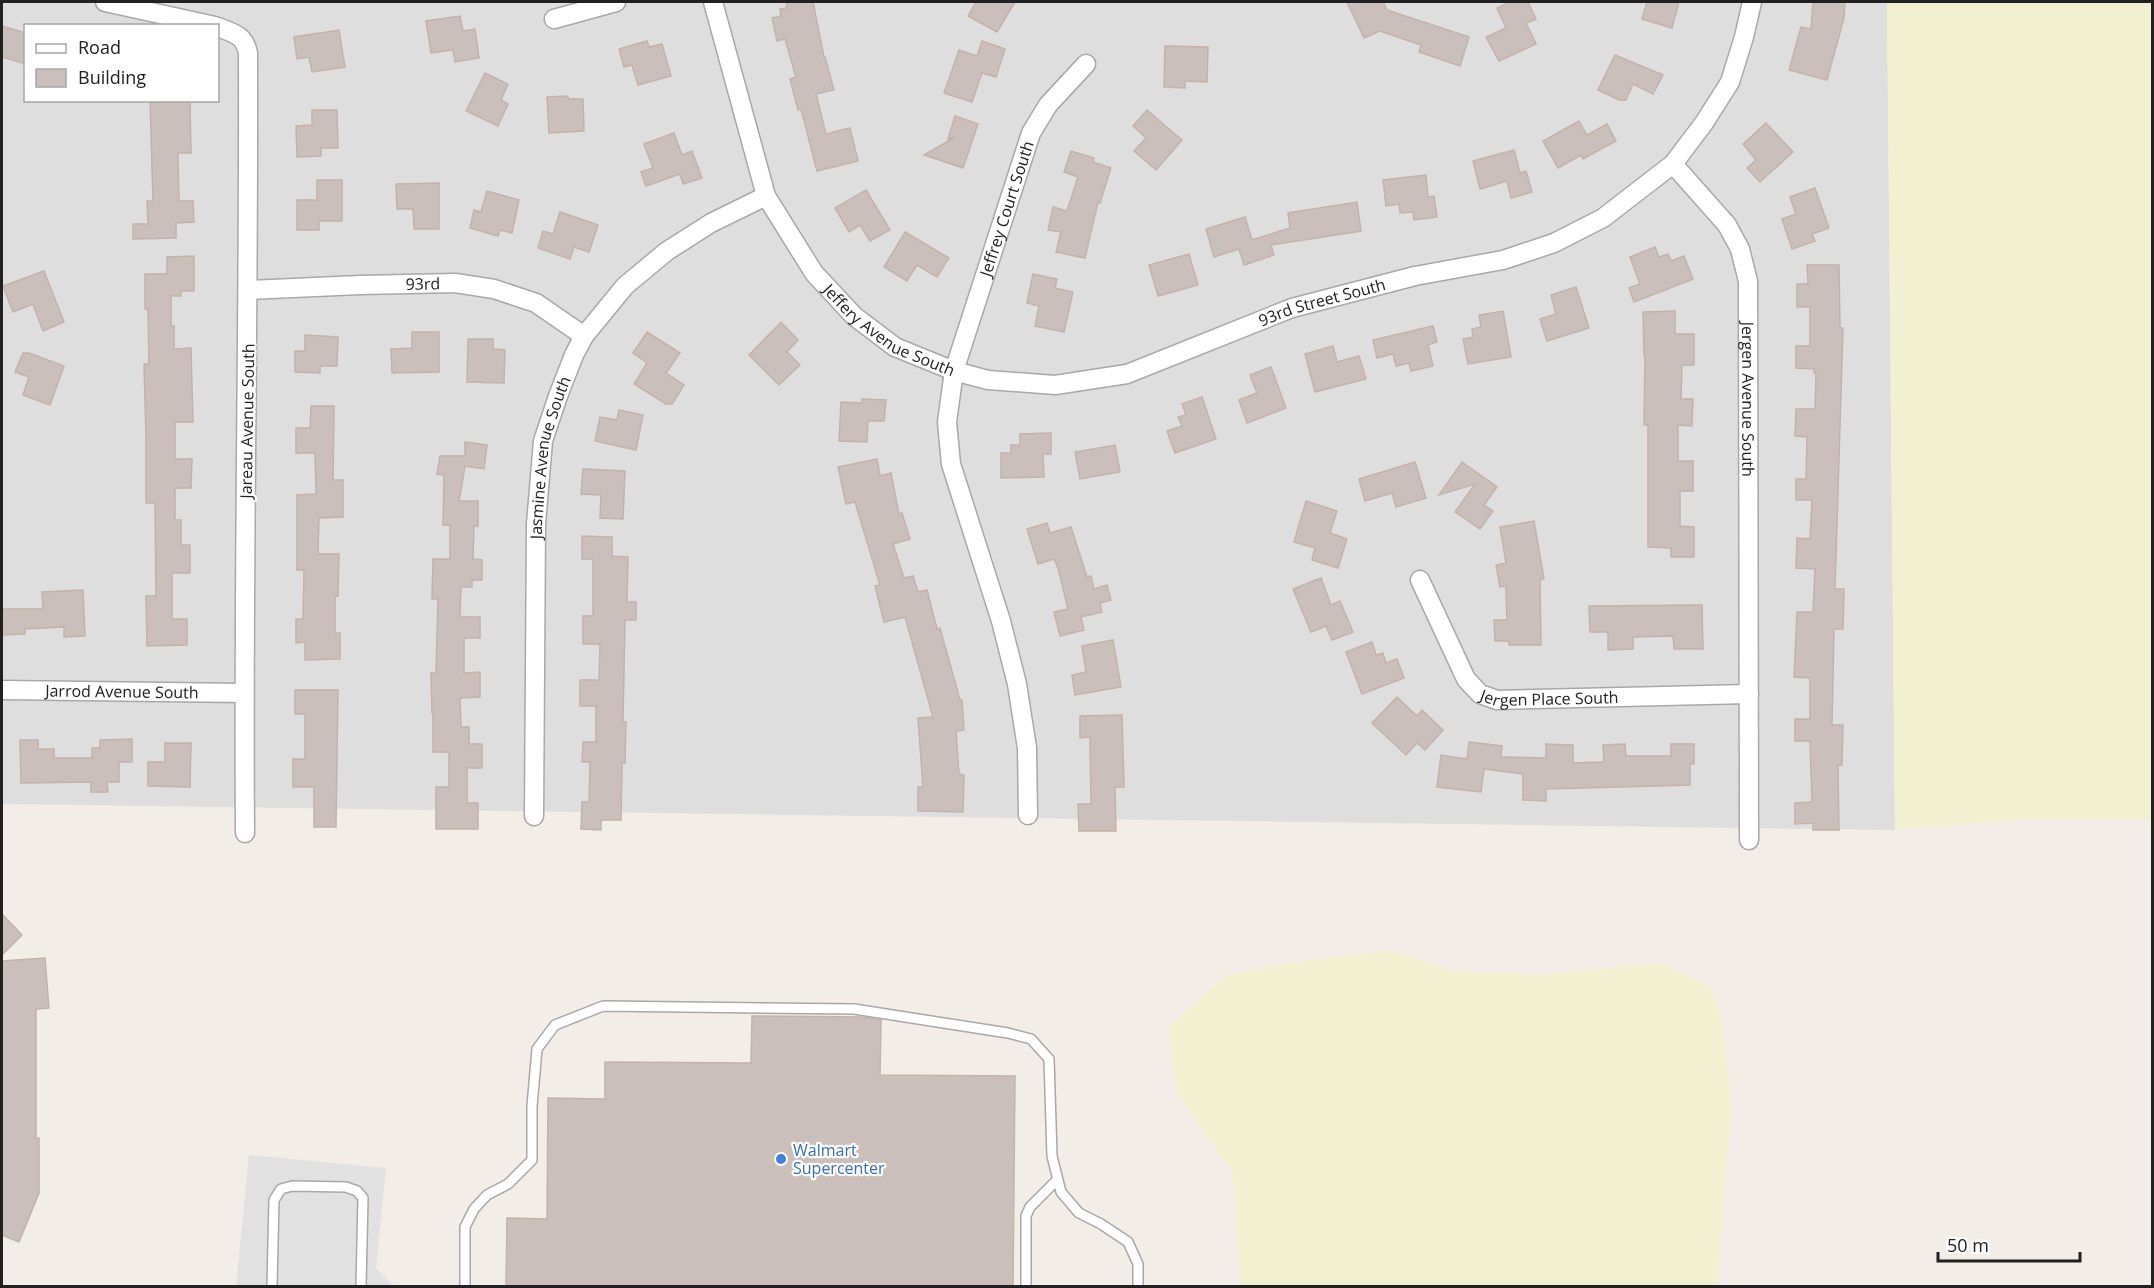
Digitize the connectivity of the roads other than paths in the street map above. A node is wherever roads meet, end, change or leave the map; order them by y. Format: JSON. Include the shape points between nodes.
{"nodes":[{"id":1,"x":105,"y":2,"type":"edge"},
{"id":2,"x":616,"y":2,"type":"edge"},
{"id":3,"x":713,"y":2,"type":"edge"},
{"id":4,"x":1752,"y":2,"type":"edge"},
{"id":5,"x":554,"y":19,"type":"dead end"},
{"id":6,"x":207,"y":24,"type":"edge"},
{"id":7,"x":219,"y":27,"type":"edge"},
{"id":8,"x":1086,"y":63,"type":"dead end"},
{"id":9,"x":1673,"y":164,"type":"junction"},
{"id":10,"x":766,"y":196,"type":"junction"},
{"id":11,"x":249,"y":290,"type":"junction"},
{"id":12,"x":584,"y":336,"type":"junction"},
{"id":13,"x":954,"y":371,"type":"junction"},
{"id":14,"x":1420,"y":580,"type":"dead end"},
{"id":15,"x":2,"y":690,"type":"edge"},
{"id":16,"x":244,"y":693,"type":"junction"},
{"id":17,"x":1749,"y":694,"type":"junction"},
{"id":18,"x":1028,"y":815,"type":"dead end"},
{"id":19,"x":534,"y":816,"type":"dead end"},
{"id":20,"x":245,"y":833,"type":"dead end"},
{"id":21,"x":1749,"y":840,"type":"dead end"},
{"id":22,"x":1058,"y":1180,"type":"junction"},
{"id":23,"x":272,"y":1287,"type":"edge"},
{"id":24,"x":361,"y":1287,"type":"edge"},
{"id":25,"x":465,"y":1287,"type":"edge"},
{"id":26,"x":1026,"y":1287,"type":"edge"},
{"id":27,"x":1138,"y":1287,"type":"edge"}],
"edges":[{"from":1,"to":6,"type":"street","name":"Jareau Avenue South"},
{"from":2,"to":5,"type":"street"},
{"from":3,"to":10,"type":"street","name":"Jeffery Avenue South"},
{"from":4,"to":9,"type":"street","via":[[1730,82]]},
{"from":7,"to":11,"type":"street","name":"Jareau Avenue South","via":[[246,41],[248,53]]},
{"from":8,"to":13,"type":"street","name":"Jeffrey Court South","via":[[1048,105],[1031,133]]},
{"from":9,"to":13,"type":"street","name":"93rd Street South","via":[[1603,218],[1554,243],[1503,260],[1415,276],[1292,308],[1127,374],[1055,385],[988,380]]},
{"from":9,"to":17,"type":"street","name":"Jergen Avenue South","via":[[1727,225],[1740,249],[1748,281]]},
{"from":10,"to":12,"type":"street","name":"Jasmine Avenue South","via":[[711,223],[667,251],[625,286]]},
{"from":10,"to":13,"type":"street","name":"Jeffery Avenue South","via":[[814,273],[854,316],[895,347]]},
{"from":11,"to":12,"type":"street","name":"93rd","via":[[455,283],[494,289],[536,303]]},
{"from":11,"to":16,"type":"street","name":"Jareau Avenue South"},
{"from":12,"to":19,"type":"street","name":"Jasmine Avenue South","via":[[543,441],[536,524]]},
{"from":13,"to":18,"type":"street","name":"Jeffery Avenue South","via":[[947,422],[951,464],[1017,684],[1027,748]]},
{"from":14,"to":17,"type":"street","name":"Jergen Place South","via":[[1466,679],[1479,694],[1497,700]]},
{"from":15,"to":16,"type":"street","name":"Jarrod Avenue South"},
{"from":16,"to":20,"type":"street","name":"Jareau Avenue South"},
{"from":17,"to":21,"type":"street","name":"Jergen Avenue South"},
{"from":22,"to":25,"type":"lane","via":[[1052,1156],[1049,1059],[1031,1039],[855,1009],[603,1006],[555,1025],[537,1049],[532,1160],[474,1209],[465,1227]]},
{"from":22,"to":26,"type":"lane","via":[[1026,1216]]},
{"from":22,"to":27,"type":"lane","via":[[1061,1192],[1079,1213],[1128,1242],[1137,1264]]},
{"from":23,"to":24,"type":"lane","via":[[274,1200],[281,1189],[292,1186],[346,1187],[363,1198]]}]}
